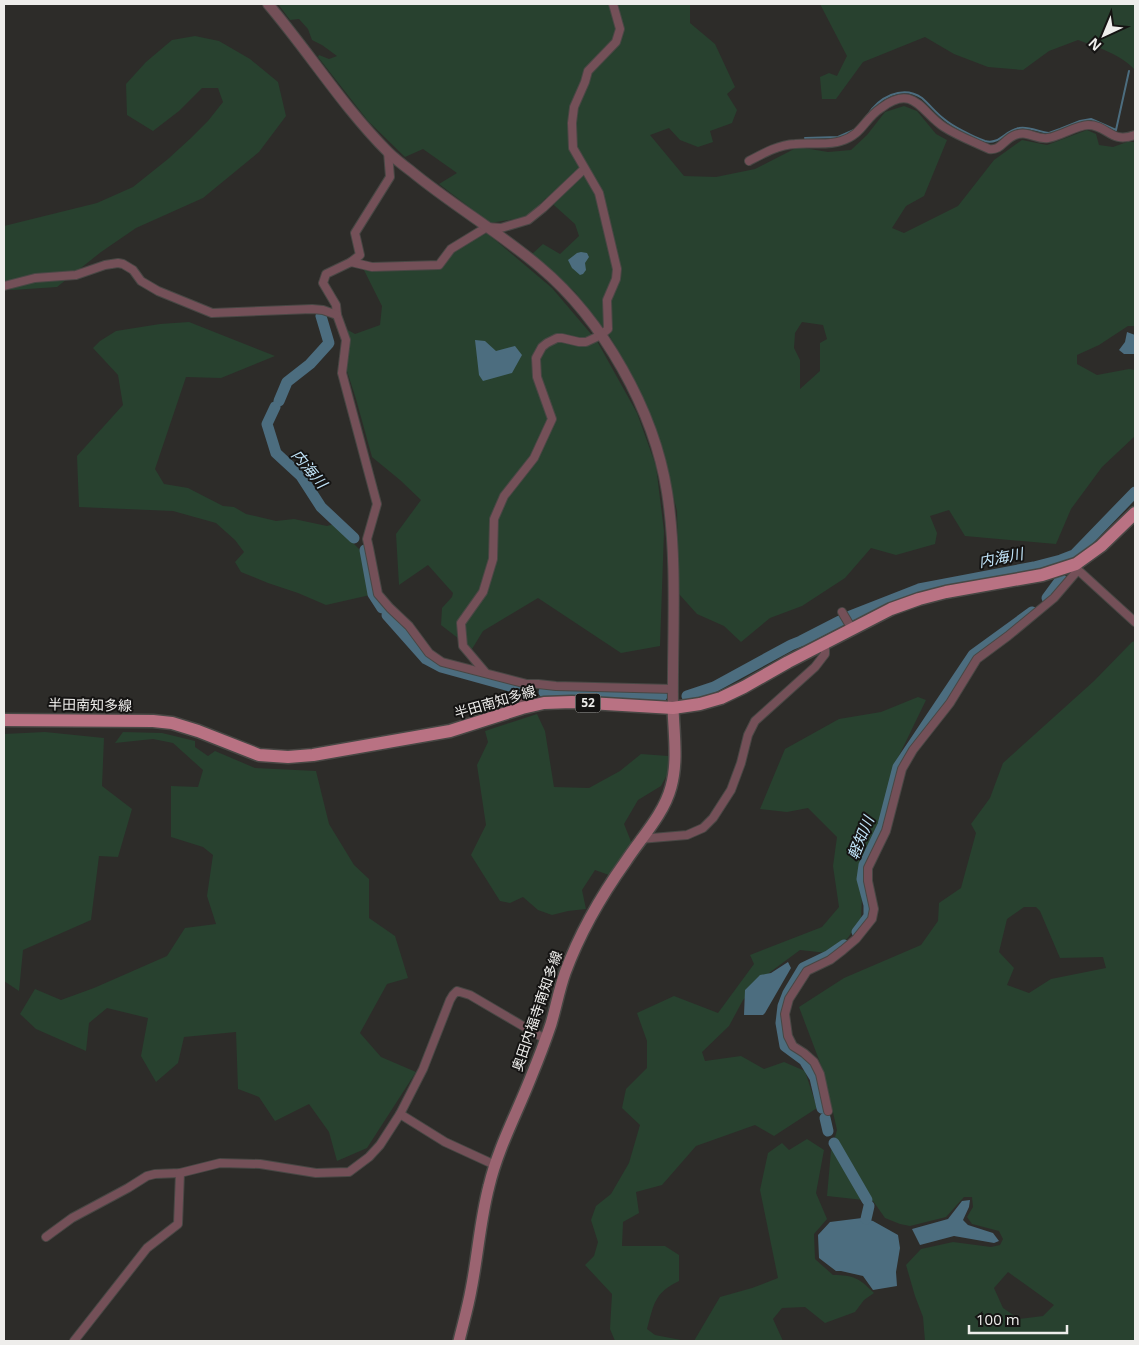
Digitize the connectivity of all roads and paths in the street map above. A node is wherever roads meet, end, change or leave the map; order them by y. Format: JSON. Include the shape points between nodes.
{"nodes":[{"id":1,"x":268,"y":4,"type":"edge"},
{"id":2,"x":613,"y":4,"type":"edge"},
{"id":3,"x":1135,"y":135,"type":"edge"},
{"id":4,"x":388,"y":152,"type":"junction"},
{"id":5,"x":749,"y":161,"type":"dead end"},
{"id":6,"x":584,"y":169,"type":"junction"},
{"id":7,"x":488,"y":227,"type":"junction"},
{"id":8,"x":351,"y":262,"type":"junction"},
{"id":9,"x":4,"y":286,"type":"edge"},
{"id":10,"x":337,"y":315,"type":"junction"},
{"id":11,"x":601,"y":335,"type":"junction"},
{"id":12,"x":1135,"y":513,"type":"edge"},
{"id":13,"x":1077,"y":567,"type":"junction"},
{"id":14,"x":842,"y":612,"type":"dead end"},
{"id":15,"x":1135,"y":622,"type":"edge"},
{"id":16,"x":852,"y":629,"type":"junction"},
{"id":17,"x":826,"y":642,"type":"junction"},
{"id":18,"x":485,"y":672,"type":"junction"},
{"id":19,"x":528,"y":684,"type":"junction"},
{"id":20,"x":673,"y":689,"type":"junction"},
{"id":21,"x":522,"y":708,"type":"junction"},
{"id":22,"x":673,"y":708,"type":"junction"},
{"id":23,"x":4,"y":720,"type":"edge"},
{"id":24,"x":640,"y":840,"type":"junction"},
{"id":25,"x":545,"y":1040,"type":"junction"},
{"id":26,"x":828,"y":1111,"type":"dead end"},
{"id":27,"x":400,"y":1114,"type":"junction"},
{"id":28,"x":495,"y":1165,"type":"junction"},
{"id":29,"x":180,"y":1173,"type":"junction"},
{"id":30,"x":46,"y":1237,"type":"dead end"},
{"id":31,"x":74,"y":1341,"type":"edge"},
{"id":32,"x":459,"y":1341,"type":"edge"}],
"edges":[{"from":1,"to":4,"type":"street"},
{"from":2,"to":6,"type":"street","via":[[620,29],[616,42],[588,71],[574,107],[572,148]]},
{"from":3,"to":5,"type":"street","via":[[1119,138],[1089,125],[1046,139],[1030,134],[1014,136],[994,150],[943,126],[920,104],[897,99],[876,111],[849,139],[776,147]]},
{"from":4,"to":7,"type":"street"},
{"from":4,"to":8,"type":"street","via":[[390,177],[355,233],[360,255]]},
{"from":6,"to":7,"type":"street","via":[[528,220],[501,228]]},
{"from":6,"to":11,"type":"street","via":[[599,193],[617,269],[607,300],[608,329]]},
{"from":7,"to":8,"type":"street","via":[[451,249],[439,265],[372,267]]},
{"from":7,"to":11,"type":"street","via":[[556,282]]},
{"from":8,"to":10,"type":"street","via":[[326,274],[323,283],[336,305]]},
{"from":9,"to":10,"type":"street","via":[[118,263],[133,270],[141,281],[158,291],[212,313],[312,309]]},
{"from":10,"to":18,"type":"street","via":[[346,340],[342,373],[377,504],[367,539],[378,594],[409,626],[429,653],[442,662]]},
{"from":11,"to":18,"type":"street","via":[[586,342],[557,338],[542,347],[536,358],[537,377],[552,419],[534,458],[504,496],[494,519],[493,559],[483,592],[461,623],[462,646]]},
{"from":11,"to":20,"type":"street","via":[[643,410],[667,491],[673,568]]},
{"from":12,"to":13,"type":"main road","name":"半田南知多線","number":"52"},
{"from":13,"to":15,"type":"street"},
{"from":13,"to":16,"type":"main road","name":"半田南知多線","number":"52","via":[[919,599]]},
{"from":13,"to":26,"type":"street","via":[[1054,598],[977,659],[950,703],[913,750],[902,769],[886,831],[868,868],[874,909],[872,919],[844,950],[807,971],[789,1000],[785,1014],[788,1036],[793,1046],[814,1062]]},
{"from":14,"to":16,"type":"street"},
{"from":16,"to":17,"type":"main road","name":"半田南知多線","number":"52"},
{"from":17,"to":22,"type":"main road","name":"半田南知多線","number":"52","via":[[721,698]]},
{"from":17,"to":24,"type":"street","via":[[825,654],[815,667],[755,721],[730,790],[713,818],[703,828],[687,835]]},
{"from":18,"to":19,"type":"street"},
{"from":19,"to":20,"type":"street"},
{"from":19,"to":21,"type":"street"},
{"from":20,"to":22,"type":"street"},
{"from":21,"to":22,"type":"main road","name":"半田南知多線","number":"52","via":[[572,702]]},
{"from":21,"to":23,"type":"main road","name":"半田南知多線","number":"52","via":[[450,731],[288,757],[259,755],[172,723]]},
{"from":22,"to":24,"type":"main road","name":"奥田内福寺南知多線","via":[[675,769],[671,788],[659,815]]},
{"from":24,"to":25,"type":"main road","name":"奥田内福寺南知多線","via":[[592,913],[576,946]]},
{"from":25,"to":27,"type":"street","via":[[470,995],[457,991],[452,995],[423,1069]]},
{"from":25,"to":28,"type":"main road","name":"奥田内福寺南知多線"},
{"from":27,"to":28,"type":"street","via":[[445,1142]]},
{"from":27,"to":29,"type":"street","via":[[370,1157],[350,1172],[316,1173],[260,1164],[220,1163]]},
{"from":28,"to":32,"type":"main road","name":"奥田内福寺南知多線"},
{"from":29,"to":30,"type":"street","via":[[147,1176],[72,1218]]},
{"from":29,"to":31,"type":"street","via":[[178,1224],[147,1248]]}]}
